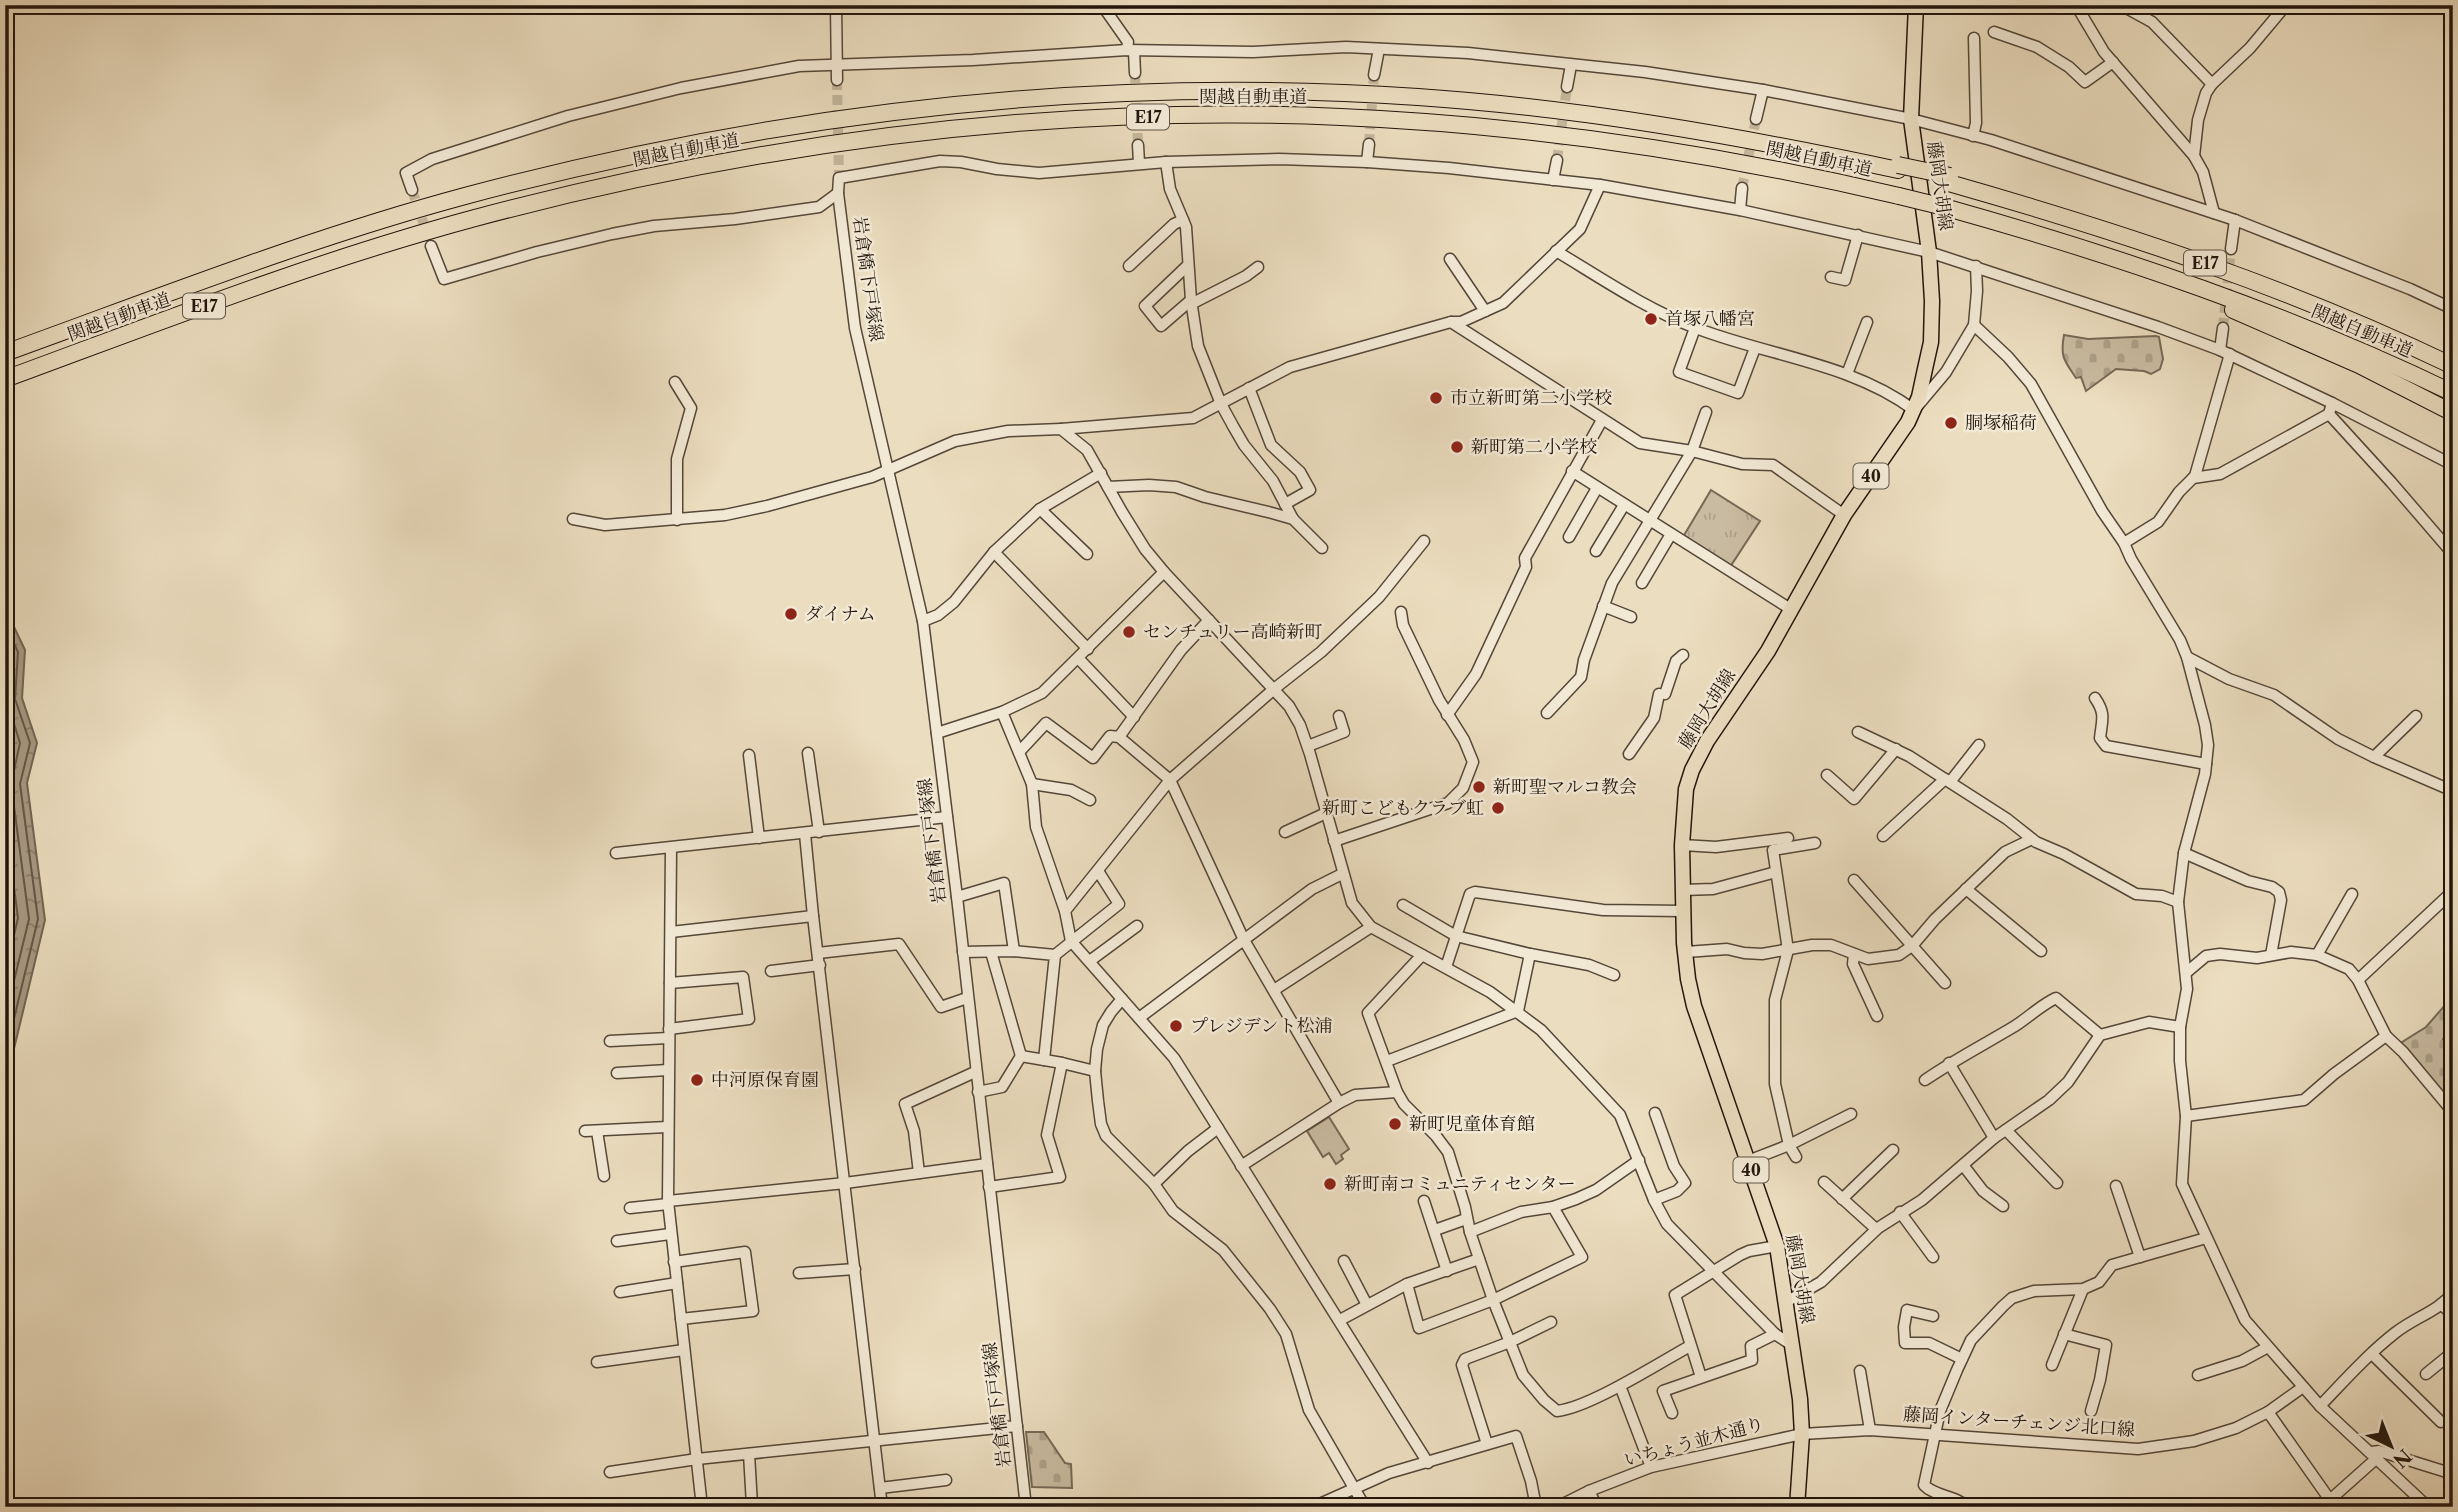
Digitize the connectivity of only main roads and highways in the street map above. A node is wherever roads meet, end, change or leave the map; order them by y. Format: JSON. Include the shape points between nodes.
{"nodes":[{"id":1,"x":1916,"y":5,"type":"edge"},
{"id":2,"x":1950,"y":180,"type":"junction"},
{"id":3,"x":2093,"y":250,"type":"junction"},
{"id":4,"x":5,"y":354,"type":"edge"},
{"id":5,"x":2453,"y":356,"type":"edge"},
{"id":6,"x":2453,"y":366,"type":"edge"},
{"id":7,"x":5,"y":379,"type":"edge"},
{"id":8,"x":2453,"y":393,"type":"edge"},
{"id":9,"x":2453,"y":413,"type":"edge"},
{"id":10,"x":1797,"y":1507,"type":"edge"}],
"edges":[{"from":1,"to":10,"type":"main road","name":"藤岡大胡線","number":"40","via":[[1911,119],[1932,301],[1931,342],[1919,397],[1900,434],[1844,514],[1768,651],[1707,741],[1686,789],[1682,845],[1688,979],[1777,1246],[1802,1434]]},
{"from":2,"to":4,"type":"highway","name":"関越自動車道","number":"E17","via":[[1688,128],[1420,97],[1255,92],[1084,96],[908,110],[724,137],[524,181],[395,216]]},
{"from":2,"to":5,"type":"highway","via":[[2037,199],[2211,258]]},
{"from":2,"to":6,"type":"highway","name":"関越自動車道","number":"E17","via":[[2273,288]]},
{"from":3,"to":7,"type":"highway","name":"関越自動車道","number":"E17","bridge":true,"via":[[1944,207],[1776,169],[1516,130],[1337,117],[1059,121],[793,150],[595,188],[404,239]]},
{"from":3,"to":8,"type":"highway","name":"関越自動車道","number":"E17","via":[[2264,311]]},
{"from":3,"to":9,"type":"highway","via":[[2359,365]]}]}
